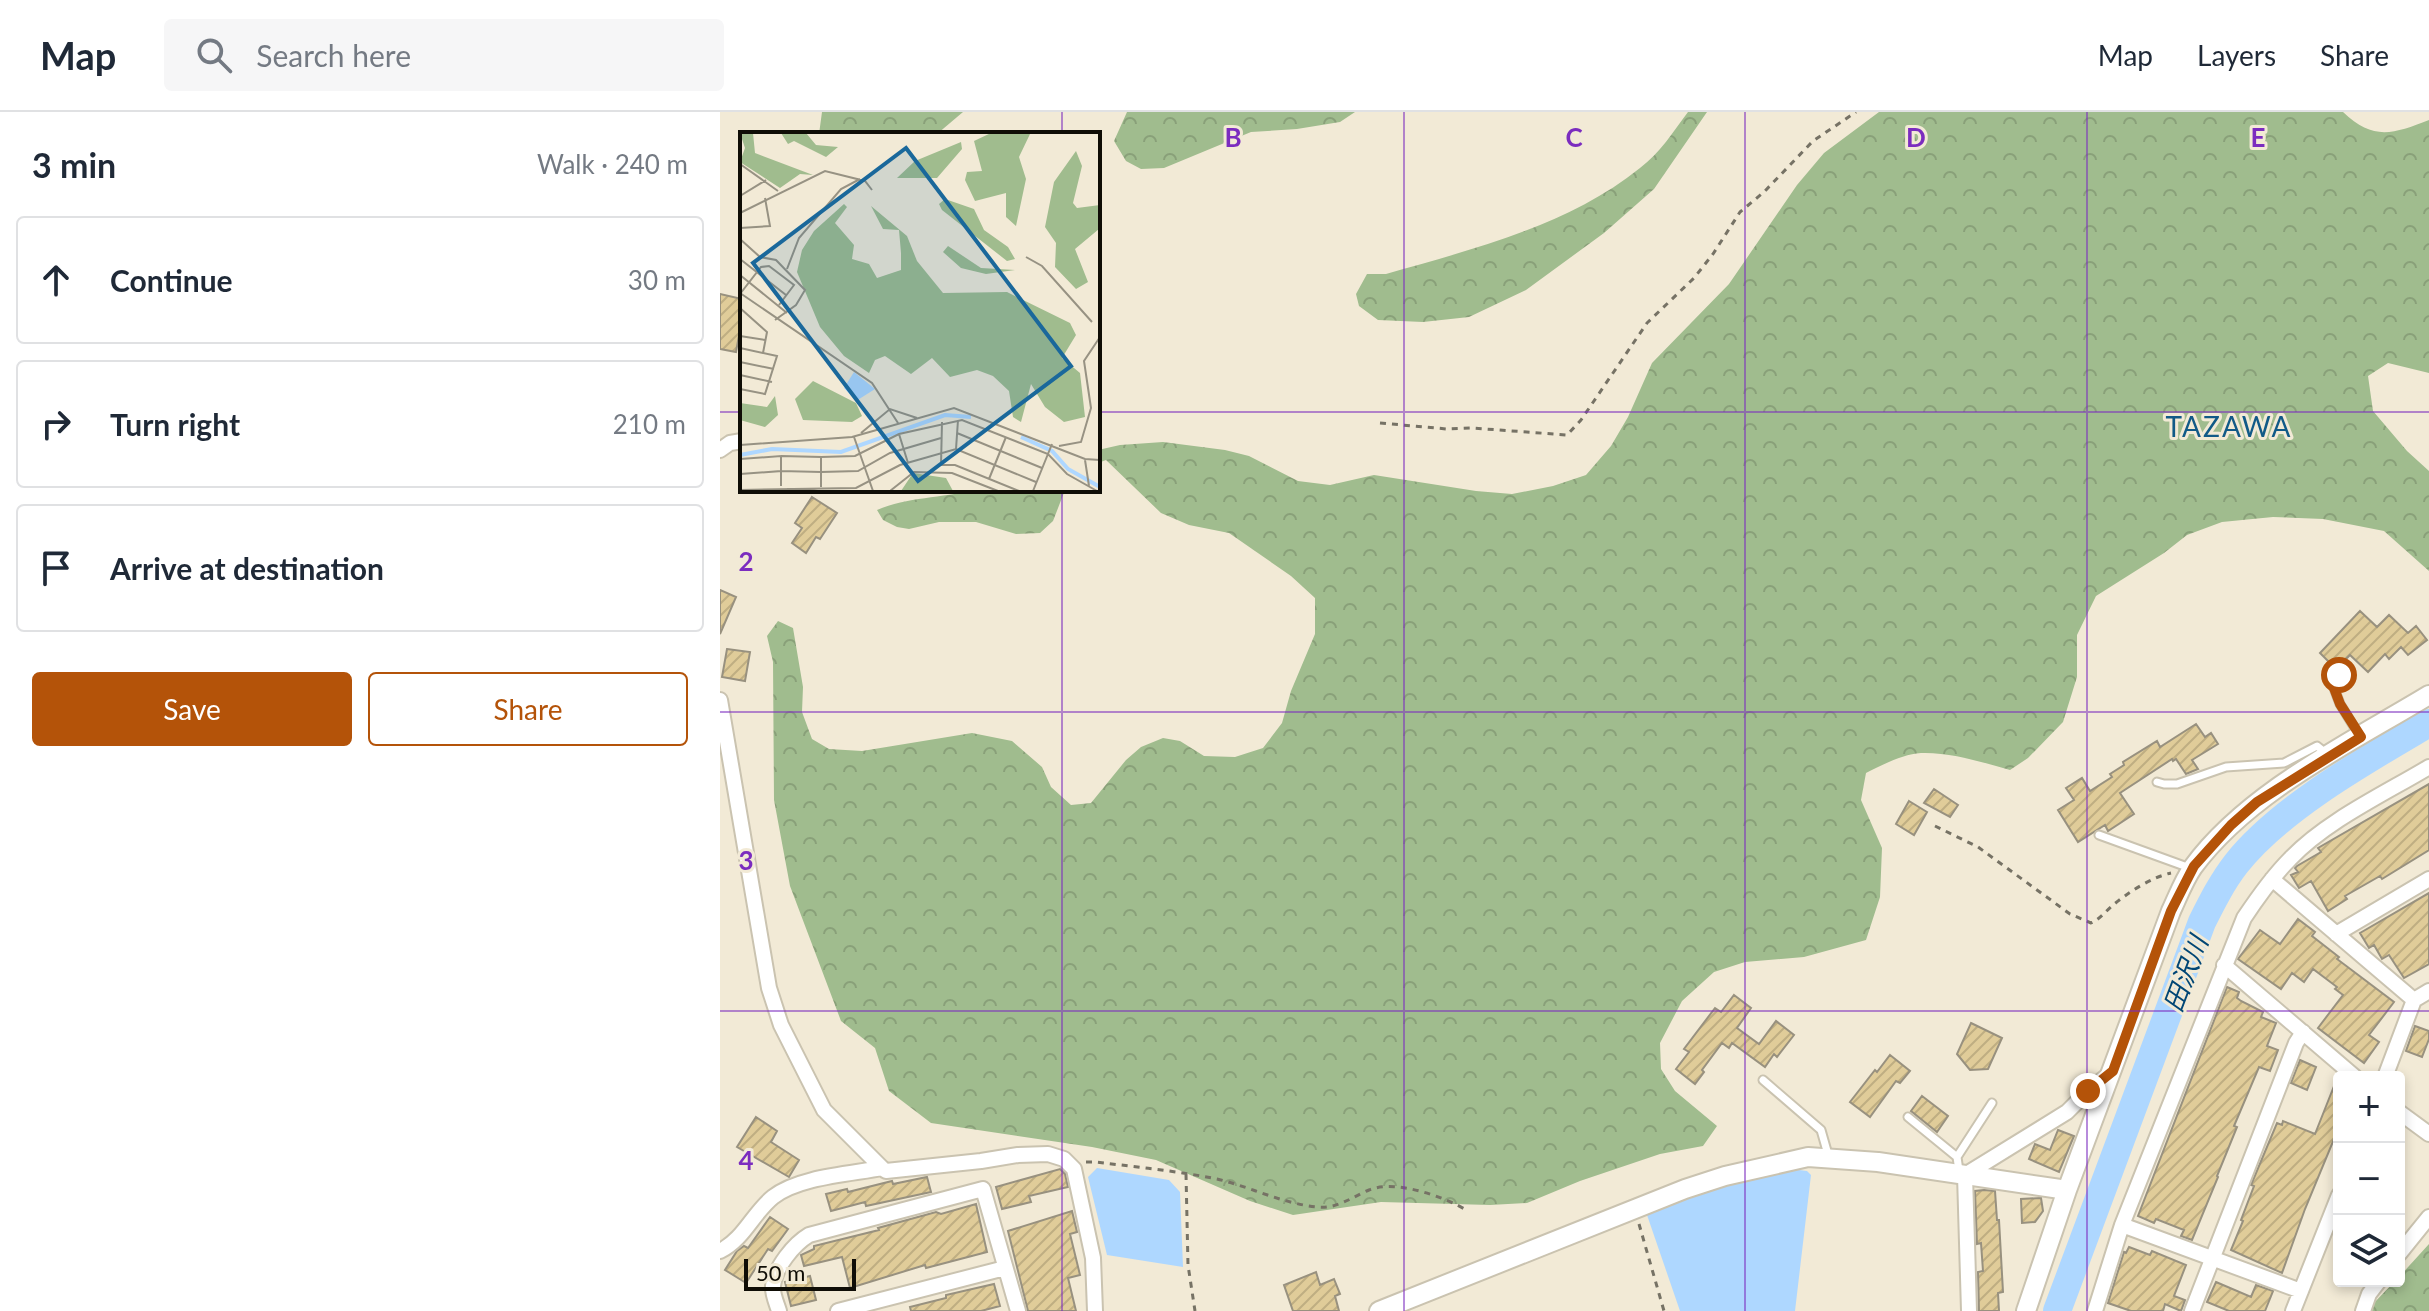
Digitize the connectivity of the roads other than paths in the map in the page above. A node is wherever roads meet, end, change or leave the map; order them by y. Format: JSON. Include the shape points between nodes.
{"nodes":[{"id":1,"x":740,"y":441,"type":"edge"},
{"id":2,"x":720,"y":450,"type":"edge"},
{"id":3,"x":2339,"y":675,"type":"dead end"},
{"id":4,"x":2429,"y":695,"type":"edge"},
{"id":5,"x":720,"y":700,"type":"edge"},
{"id":6,"x":2361,"y":737,"type":"junction"},
{"id":7,"x":2329,"y":756,"type":"junction"},
{"id":8,"x":2429,"y":767,"type":"edge"},
{"id":9,"x":2157,"y":782,"type":"dead end"},
{"id":10,"x":2099,"y":835,"type":"dead end"},
{"id":11,"x":2190,"y":872,"type":"junction"},
{"id":12,"x":2272,"y":879,"type":"junction"},
{"id":13,"x":2429,"y":879,"type":"edge"},
{"id":14,"x":2336,"y":934,"type":"junction"},
{"id":15,"x":2224,"y":965,"type":"junction"},
{"id":16,"x":2429,"y":991,"type":"edge"},
{"id":17,"x":2414,"y":1000,"type":"junction"},
{"id":18,"x":2303,"y":1032,"type":"junction"},
{"id":19,"x":2113,"y":1071,"type":"junction"},
{"id":20,"x":2348,"y":1071,"type":"edge"},
{"id":21,"x":2387,"y":1071,"type":"edge"},
{"id":22,"x":1763,"y":1080,"type":"dead end"},
{"id":23,"x":1992,"y":1103,"type":"dead end"},
{"id":24,"x":2405,"y":1116,"type":"edge"},
{"id":25,"x":1908,"y":1117,"type":"dead end"},
{"id":26,"x":2429,"y":1134,"type":"edge"},
{"id":27,"x":1829,"y":1158,"type":"junction"},
{"id":28,"x":882,"y":1168,"type":"junction"},
{"id":29,"x":1960,"y":1169,"type":"junction"},
{"id":30,"x":2067,"y":1190,"type":"junction"},
{"id":31,"x":2333,"y":1210,"type":"edge"},
{"id":32,"x":2429,"y":1217,"type":"edge"},
{"id":33,"x":2122,"y":1225,"type":"junction"},
{"id":34,"x":2405,"y":1247,"type":"edge"},
{"id":35,"x":720,"y":1251,"type":"edge"},
{"id":36,"x":2213,"y":1260,"type":"junction"},
{"id":37,"x":1005,"y":1268,"type":"junction"},
{"id":38,"x":2374,"y":1287,"type":"edge"},
{"id":39,"x":2301,"y":1291,"type":"junction"},
{"id":40,"x":779,"y":1311,"type":"edge"},
{"id":41,"x":838,"y":1311,"type":"edge"},
{"id":42,"x":1018,"y":1311,"type":"edge"},
{"id":43,"x":1095,"y":1311,"type":"edge"},
{"id":44,"x":1379,"y":1311,"type":"edge"},
{"id":45,"x":1969,"y":1311,"type":"edge"},
{"id":46,"x":2026,"y":1311,"type":"edge"},
{"id":47,"x":2095,"y":1311,"type":"edge"},
{"id":48,"x":2192,"y":1311,"type":"edge"},
{"id":49,"x":2293,"y":1311,"type":"edge"},
{"id":50,"x":2363,"y":1311,"type":"edge"}],
"edges":[{"from":1,"to":2,"type":"street"},
{"from":3,"to":6,"type":"lane","via":[[2334,688]]},
{"from":4,"to":6,"type":"street"},
{"from":5,"to":28,"type":"street","via":[[769,988],[781,1025],[824,1110]]},
{"from":6,"to":7,"type":"street"},
{"from":7,"to":9,"type":"lane","via":[[2317,746],[2284,763],[2226,767],[2177,784]]},
{"from":7,"to":11,"type":"street","via":[[2257,802]]},
{"from":8,"to":12,"type":"street","via":[[2328,829]]},
{"from":10,"to":11,"type":"lane"},
{"from":11,"to":19,"type":"street"},
{"from":12,"to":14,"type":"street"},
{"from":12,"to":15,"type":"street","via":[[2244,918]]},
{"from":13,"to":14,"type":"street"},
{"from":14,"to":17,"type":"street"},
{"from":15,"to":18,"type":"street"},
{"from":15,"to":33,"type":"street"},
{"from":16,"to":17,"type":"street"},
{"from":17,"to":21,"type":"street"},
{"from":18,"to":20,"type":"street"},
{"from":18,"to":36,"type":"street"},
{"from":19,"to":29,"type":"street","via":[[2067,1112]]},
{"from":19,"to":30,"type":"street"},
{"from":22,"to":27,"type":"lane","via":[[1821,1130]]},
{"from":23,"to":29,"type":"lane"},
{"from":24,"to":26,"type":"street"},
{"from":25,"to":29,"type":"lane"},
{"from":27,"to":29,"type":"street"},
{"from":27,"to":44,"type":"street","via":[[1808,1157],[1685,1189]]},
{"from":28,"to":35,"type":"street","via":[[785,1190]]},
{"from":28,"to":43,"type":"street","via":[[1048,1154],[1064,1159],[1074,1169],[1093,1258]]},
{"from":29,"to":30,"type":"street"},
{"from":29,"to":45,"type":"street"},
{"from":30,"to":46,"type":"street"},
{"from":31,"to":39,"type":"street"},
{"from":32,"to":34,"type":"street"},
{"from":33,"to":36,"type":"street"},
{"from":33,"to":47,"type":"street"},
{"from":36,"to":39,"type":"street"},
{"from":36,"to":48,"type":"street"},
{"from":37,"to":40,"type":"street","via":[[983,1189],[809,1235],[796,1243],[779,1270],[773,1286]]},
{"from":37,"to":41,"type":"street"},
{"from":37,"to":42,"type":"street"},
{"from":38,"to":50,"type":"street"},
{"from":39,"to":49,"type":"street"}]}
